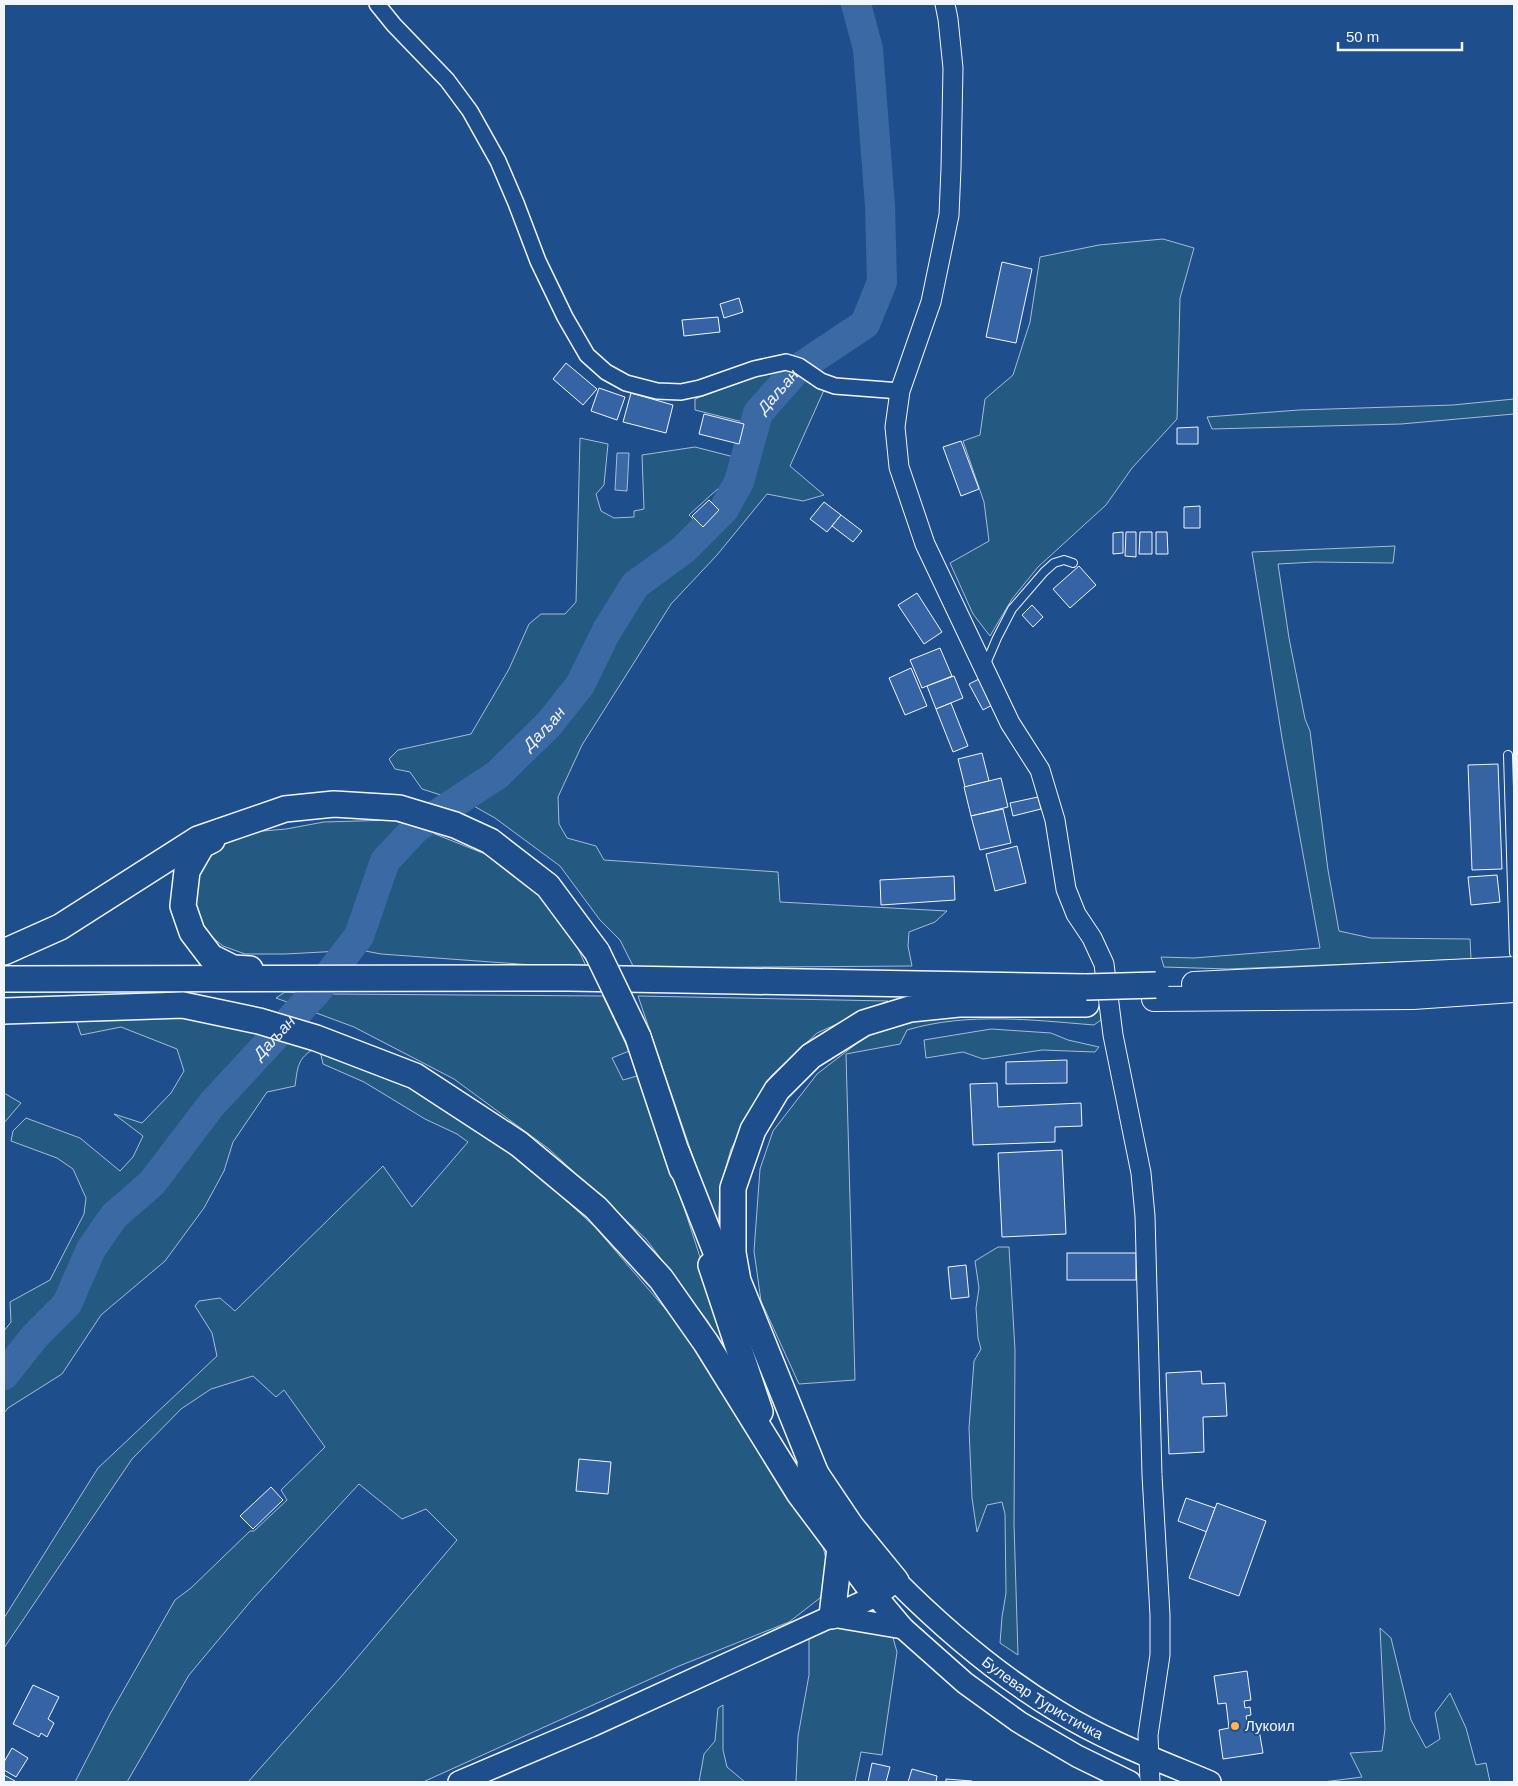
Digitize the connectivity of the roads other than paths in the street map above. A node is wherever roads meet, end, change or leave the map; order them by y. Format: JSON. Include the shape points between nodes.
{"nodes":[{"id":1,"x":377,"y":4,"type":"edge"},
{"id":2,"x":945,"y":4,"type":"edge"},
{"id":3,"x":900,"y":390,"type":"junction"},
{"id":4,"x":1073,"y":563,"type":"dead end"},
{"id":5,"x":984,"y":668,"type":"junction"},
{"id":6,"x":1508,"y":755,"type":"dead end"},
{"id":7,"x":245,"y":822,"type":"junction"},
{"id":8,"x":4,"y":952,"type":"edge"},
{"id":9,"x":1514,"y":953,"type":"edge"},
{"id":10,"x":1514,"y":969,"type":"edge"},
{"id":11,"x":4,"y":979,"type":"edge"},
{"id":12,"x":366,"y":979,"type":"junction"},
{"id":13,"x":292,"y":980,"type":"junction"},
{"id":14,"x":1514,"y":990,"type":"edge"},
{"id":15,"x":1155,"y":992,"type":"junction"},
{"id":16,"x":4,"y":996,"type":"edge"},
{"id":17,"x":1086,"y":996,"type":"junction"},
{"id":18,"x":4,"y":1011,"type":"edge"},
{"id":19,"x":808,"y":1486,"type":"junction"},
{"id":20,"x":840,"y":1548,"type":"junction"},
{"id":21,"x":896,"y":1581,"type":"junction"},
{"id":22,"x":876,"y":1596,"type":"junction"},
{"id":23,"x":832,"y":1616,"type":"junction"},
{"id":24,"x":903,"y":1628,"type":"junction"},
{"id":25,"x":1150,"y":1757,"type":"junction"},
{"id":26,"x":459,"y":1782,"type":"edge"},
{"id":27,"x":1130,"y":1782,"type":"edge"},
{"id":28,"x":1150,"y":1782,"type":"edge"},
{"id":29,"x":1210,"y":1782,"type":"edge"}],
"edges":[{"from":1,"to":3,"type":"street","via":[[447,80],[470,111],[498,161],[565,317],[587,355],[606,372],[626,383],[656,391],[681,392],[786,362],[835,386]]},
{"from":2,"to":3,"type":"street","via":[[953,68],[949,215],[931,302]]},
{"from":3,"to":5,"type":"street","via":[[895,427],[899,468],[925,544]]},
{"from":4,"to":5,"type":"lane","via":[[1064,560],[1054,563],[1012,609]]},
{"from":5,"to":25,"type":"street","via":[[1010,724],[1040,770],[1056,820],[1066,889],[1104,964],[1113,1035],[1141,1173],[1160,1616],[1160,1655],[1148,1735]]},
{"from":6,"to":9,"type":"lane"},
{"from":7,"to":8,"type":"highway","via":[[198,839],[60,927]]},
{"from":7,"to":13,"type":"highway","via":[[202,846],[186,871],[183,906],[192,932],[211,957],[232,968]]},
{"from":7,"to":19,"type":"highway","bridge":true,"via":[[285,809],[334,804],[399,808],[455,824],[490,841],[548,886],[598,952],[638,1038],[677,1152]]},
{"from":10,"to":15,"type":"main road"},
{"from":11,"to":13,"type":"highway"},
{"from":12,"to":13,"type":"highway"},
{"from":12,"to":17,"type":"highway","via":[[569,978]]},
{"from":12,"to":17,"type":"highway","via":[[568,990]]},
{"from":13,"to":16,"type":"highway","via":[[202,989]]},
{"from":14,"to":15,"type":"main road","via":[[1413,997]]},
{"from":15,"to":17,"type":"highway","bridge":true},
{"from":17,"to":19,"type":"highway","via":[[910,1009],[864,1023],[811,1056],[777,1090],[753,1130],[733,1188],[733,1253],[738,1281],[768,1357]]},
{"from":18,"to":19,"type":"highway","via":[[183,1005],[259,1021],[316,1038],[415,1076],[519,1144],[596,1208],[661,1279]]},
{"from":19,"to":20,"type":"highway"},
{"from":19,"to":21,"type":"highway","via":[[851,1526]]},
{"from":20,"to":22,"type":"highway"},
{"from":20,"to":23,"type":"highway"},
{"from":21,"to":22,"type":"main road"},
{"from":21,"to":25,"type":"main road","name":"Булевар Туристичка","via":[[972,1652],[1015,1684],[1060,1713]]},
{"from":22,"to":23,"type":"main road"},
{"from":22,"to":24,"type":"main road","name":"Булевар Туристичка"},
{"from":23,"to":24,"type":"main road"},
{"from":23,"to":26,"type":"main road","via":[[591,1726]]},
{"from":24,"to":27,"type":"main road","name":"Булевар Туристичка","via":[[965,1683],[1019,1722]]},
{"from":25,"to":28,"type":"street"},
{"from":25,"to":29,"type":"main road","name":"Булевар Туристичка"}]}
